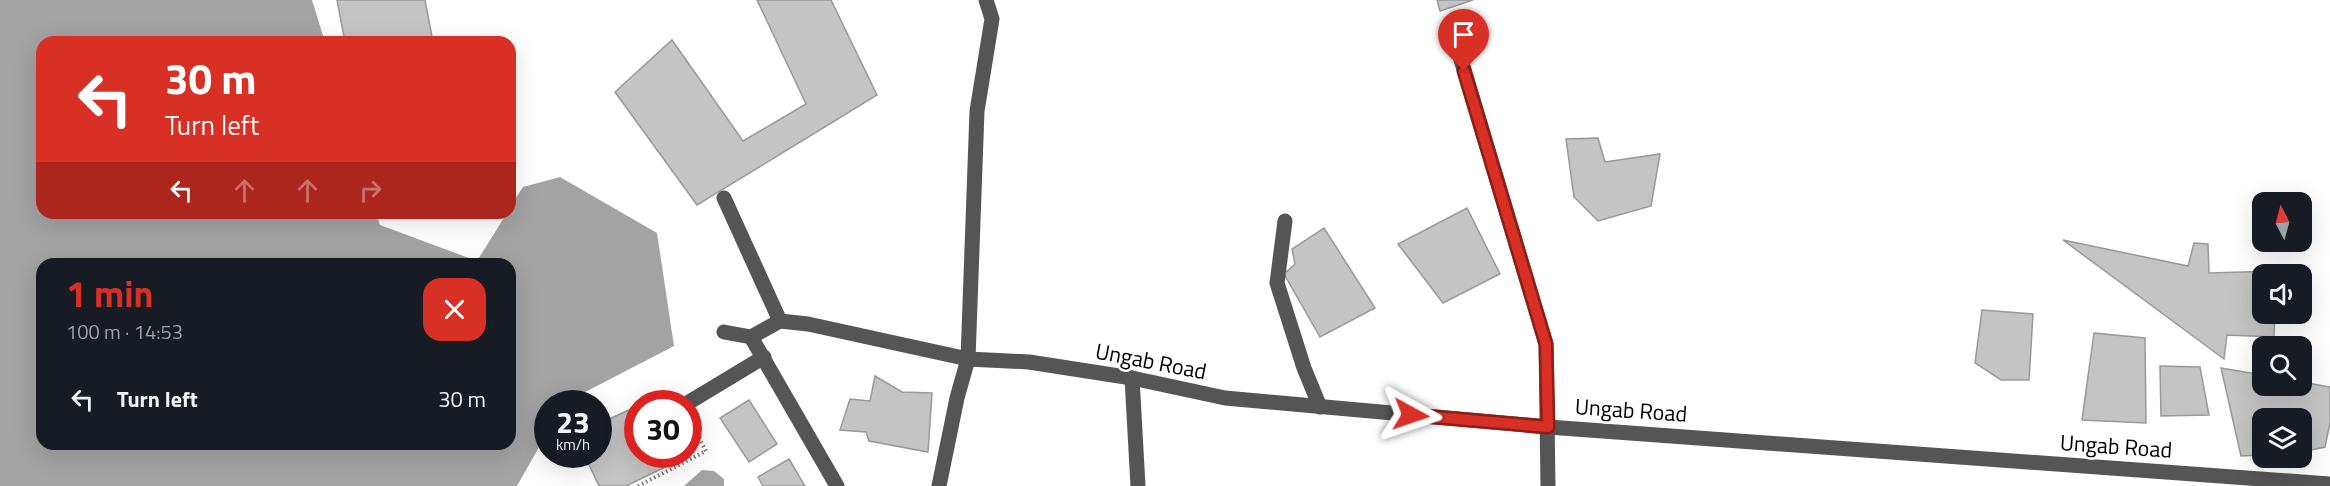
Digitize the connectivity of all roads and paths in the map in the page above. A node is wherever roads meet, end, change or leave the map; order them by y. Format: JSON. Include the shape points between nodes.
{"nodes":[{"id":1,"x":986,"y":0,"type":"edge"},
{"id":2,"x":1451,"y":26,"type":"dead end"},
{"id":3,"x":724,"y":198,"type":"dead end"},
{"id":4,"x":1285,"y":221,"type":"dead end"},
{"id":5,"x":780,"y":321,"type":"junction"},
{"id":6,"x":724,"y":332,"type":"dead end"},
{"id":7,"x":751,"y":337,"type":"junction"},
{"id":8,"x":764,"y":357,"type":"junction"},
{"id":9,"x":968,"y":359,"type":"junction"},
{"id":10,"x":1132,"y":378,"type":"junction"},
{"id":11,"x":702,"y":394,"type":"edge"},
{"id":12,"x":1320,"y":406,"type":"junction"},
{"id":13,"x":1548,"y":427,"type":"junction"},
{"id":14,"x":673,"y":468,"type":"edge"},
{"id":15,"x":2330,"y":484,"type":"edge"},
{"id":16,"x":638,"y":486,"type":"edge"},
{"id":17,"x":837,"y":486,"type":"edge"},
{"id":18,"x":939,"y":486,"type":"edge"},
{"id":19,"x":1138,"y":486,"type":"edge"},
{"id":20,"x":1548,"y":486,"type":"edge"}],
"edges":[{"from":1,"to":9,"type":"street","via":[[992,20],[977,111]]},
{"from":2,"to":13,"type":"street","via":[[1546,344]]},
{"from":3,"to":5,"type":"street"},
{"from":4,"to":12,"type":"street","via":[[1277,283]]},
{"from":5,"to":7,"type":"street"},
{"from":5,"to":9,"type":"street","name":"Ungab Road"},
{"from":6,"to":7,"type":"street"},
{"from":7,"to":8,"type":"street"},
{"from":8,"to":11,"type":"street"},
{"from":8,"to":17,"type":"street"},
{"from":9,"to":10,"type":"street","name":"Ungab Road","via":[[1029,362]]},
{"from":9,"to":18,"type":"street"},
{"from":10,"to":12,"type":"street","name":"Ungab Road","via":[[1225,399]]},
{"from":10,"to":19,"type":"street"},
{"from":12,"to":13,"type":"street","name":"Ungab Road"},
{"from":13,"to":15,"type":"street","name":"Ungab Road"},
{"from":13,"to":20,"type":"street"},
{"from":14,"to":16,"type":"path"}]}
